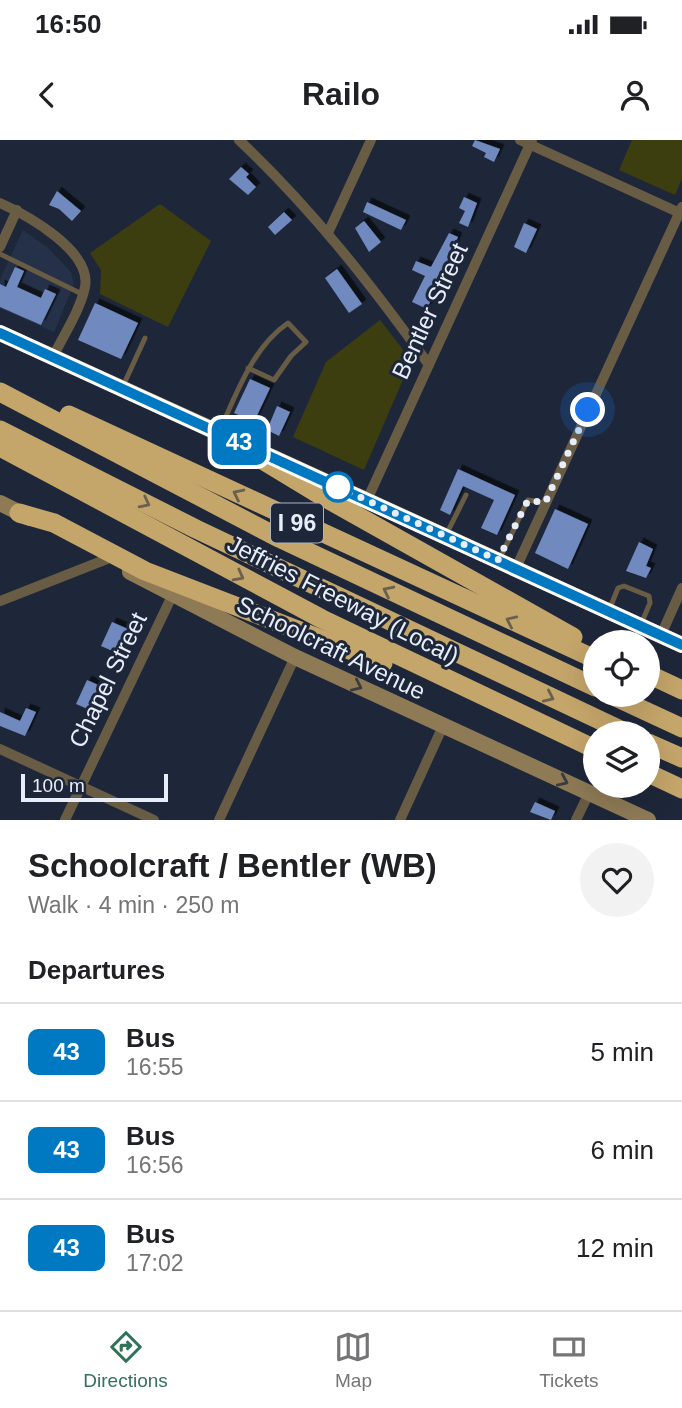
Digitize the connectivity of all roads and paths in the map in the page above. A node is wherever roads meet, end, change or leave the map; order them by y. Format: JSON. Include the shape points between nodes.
{"nodes":[{"id":1,"x":239,"y":140,"type":"edge"},
{"id":2,"x":371,"y":140,"type":"edge"},
{"id":3,"x":527,"y":142,"type":"edge"},
{"id":4,"x":0,"y":202,"type":"edge"},
{"id":5,"x":16,"y":210,"type":"junction"},
{"id":6,"x":681,"y":211,"type":"edge"},
{"id":7,"x":328,"y":233,"type":"junction"},
{"id":8,"x":0,"y":247,"type":"edge"},
{"id":9,"x":0,"y":254,"type":"edge"},
{"id":10,"x":83,"y":294,"type":"junction"},
{"id":11,"x":0,"y":333,"type":"edge"},
{"id":12,"x":145,"y":338,"type":"dead end"},
{"id":13,"x":53,"y":358,"type":"junction"},
{"id":14,"x":429,"y":365,"type":"junction"},
{"id":15,"x":248,"y":368,"type":"junction"},
{"id":16,"x":0,"y":385,"type":"edge"},
{"id":17,"x":121,"y":389,"type":"junction"},
{"id":18,"x":0,"y":392,"type":"edge"},
{"id":19,"x":0,"y":430,"type":"edge"},
{"id":20,"x":218,"y":433,"type":"junction"},
{"id":21,"x":0,"y":447,"type":"edge"},
{"id":22,"x":466,"y":495,"type":"dead end"},
{"id":23,"x":367,"y":500,"type":"junction"},
{"id":24,"x":0,"y":503,"type":"edge"},
{"id":25,"x":545,"y":503,"type":"junction"},
{"id":26,"x":19,"y":513,"type":"junction"},
{"id":27,"x":445,"y":536,"type":"junction"},
{"id":28,"x":107,"y":559,"type":"junction"},
{"id":29,"x":498,"y":560,"type":"junction"},
{"id":30,"x":516,"y":568,"type":"junction"},
{"id":31,"x":682,"y":588,"type":"edge"},
{"id":32,"x":172,"y":596,"type":"junction"},
{"id":33,"x":0,"y":601,"type":"edge"},
{"id":34,"x":608,"y":611,"type":"junction"},
{"id":35,"x":640,"y":625,"type":"junction"},
{"id":36,"x":661,"y":635,"type":"junction"},
{"id":37,"x":583,"y":642,"type":"edge"},
{"id":38,"x":682,"y":645,"type":"edge"},
{"id":39,"x":583,"y":654,"type":"edge"},
{"id":40,"x":295,"y":657,"type":"junction"},
{"id":41,"x":660,"y":680,"type":"edge"},
{"id":42,"x":583,"y":681,"type":"edge"},
{"id":43,"x":660,"y":689,"type":"edge"},
{"id":44,"x":682,"y":690,"type":"edge"},
{"id":45,"x":682,"y":699,"type":"edge"},
{"id":46,"x":638,"y":707,"type":"edge"},
{"id":47,"x":602,"y":721,"type":"edge"},
{"id":48,"x":443,"y":726,"type":"junction"},
{"id":49,"x":682,"y":727,"type":"edge"},
{"id":50,"x":562,"y":734,"type":"junction"},
{"id":51,"x":583,"y":744,"type":"edge"},
{"id":52,"x":660,"y":748,"type":"edge"},
{"id":53,"x":0,"y":749,"type":"edge"},
{"id":54,"x":682,"y":758,"type":"edge"},
{"id":55,"x":660,"y":779,"type":"edge"},
{"id":56,"x":81,"y":786,"type":"junction"},
{"id":57,"x":682,"y":789,"type":"edge"},
{"id":58,"x":583,"y":790,"type":"edge"},
{"id":59,"x":587,"y":798,"type":"edge"},
{"id":60,"x":600,"y":798,"type":"edge"},
{"id":61,"x":65,"y":820,"type":"edge"},
{"id":62,"x":154,"y":820,"type":"edge"},
{"id":63,"x":219,"y":820,"type":"edge"},
{"id":64,"x":400,"y":820,"type":"edge"},
{"id":65,"x":576,"y":820,"type":"edge"},
{"id":66,"x":648,"y":820,"type":"edge"}],
"edges":[{"from":1,"to":7,"type":"street"},
{"from":2,"to":7,"type":"street"},
{"from":3,"to":6,"type":"street"},
{"from":3,"to":14,"type":"street","name":"Bentler Street"},
{"from":4,"to":5,"type":"street"},
{"from":5,"to":8,"type":"street"},
{"from":5,"to":10,"type":"street","via":[[47,230],[78,260],[85,272]]},
{"from":6,"to":25,"type":"street"},
{"from":7,"to":14,"type":"street"},
{"from":9,"to":10,"type":"lane"},
{"from":10,"to":13,"type":"street"},
{"from":11,"to":13,"type":"main road"},
{"from":12,"to":17,"type":"lane"},
{"from":13,"to":17,"type":"main road"},
{"from":14,"to":23,"type":"street","name":"Bentler Street"},
{"from":15,"to":15,"type":"lane","via":[[276,331],[288,323],[306,342],[274,380]]},
{"from":15,"to":20,"type":"lane"},
{"from":39,"to":16,"type":"highway","name":"Jeffries Freeway (Local)","number":"I 96","one_way":true},
{"from":17,"to":20,"type":"main road"},
{"from":42,"to":18,"type":"highway","number":"I 96","one_way":true,"via":[[279,538]]},
{"from":19,"to":47,"type":"highway","number":"I 96","one_way":true},
{"from":20,"to":23,"type":"main road"},
{"from":20,"to":37,"type":"highway"},
{"from":21,"to":50,"type":"highway","name":"Jeffries Freeway (Local)","one_way":true,"via":[[302,609]]},
{"from":22,"to":27,"type":"lane"},
{"from":23,"to":27,"type":"main road"},
{"from":24,"to":26,"type":"main road","name":"Schoolcraft Avenue"},
{"from":25,"to":29,"type":"lane","via":[[528,500]]},
{"from":25,"to":30,"type":"street"},
{"from":26,"to":28,"type":"main road","name":"Schoolcraft Avenue"},
{"from":26,"to":50,"type":"highway","via":[[54,523],[145,571]]},
{"from":27,"to":29,"type":"main road"},
{"from":28,"to":32,"type":"main road","name":"Schoolcraft Avenue"},
{"from":28,"to":33,"type":"street"},
{"from":29,"to":30,"type":"main road"},
{"from":30,"to":34,"type":"main road"},
{"from":31,"to":36,"type":"street"},
{"from":32,"to":40,"type":"main road","name":"Schoolcraft Avenue"},
{"from":32,"to":56,"type":"street","name":"Chapel Street"},
{"from":34,"to":35,"type":"main road"},
{"from":34,"to":35,"type":"lane","via":[[618,588],[649,596]]},
{"from":35,"to":36,"type":"main road"},
{"from":36,"to":38,"type":"main road"},
{"from":40,"to":48,"type":"main road","name":"Schoolcraft Avenue","one_way":true},
{"from":40,"to":63,"type":"street"},
{"from":41,"to":44,"type":"highway"},
{"from":43,"to":45,"type":"highway"},
{"from":46,"to":49,"type":"highway"},
{"from":48,"to":58,"type":"main road","name":"Schoolcraft Avenue","one_way":true},
{"from":48,"to":64,"type":"street"},
{"from":50,"to":51,"type":"highway","name":"Jeffries Freeway (Local)"},
{"from":52,"to":54,"type":"highway"},
{"from":53,"to":56,"type":"street"},
{"from":55,"to":57,"type":"highway"},
{"from":56,"to":61,"type":"street","name":"Chapel Street"},
{"from":56,"to":62,"type":"street"},
{"from":59,"to":65,"type":"street"},
{"from":60,"to":66,"type":"main road","name":"Schoolcraft Avenue"}]}
